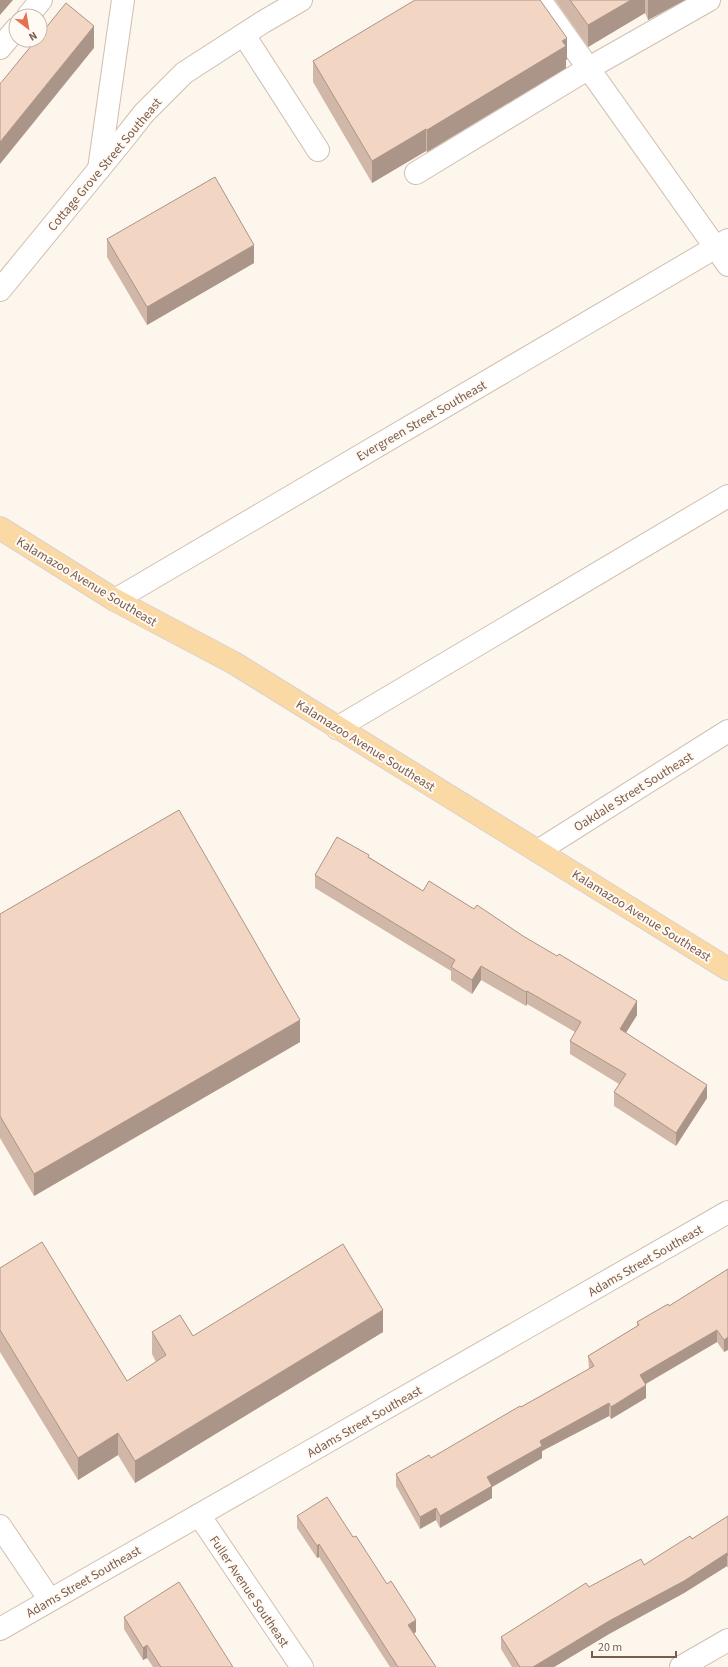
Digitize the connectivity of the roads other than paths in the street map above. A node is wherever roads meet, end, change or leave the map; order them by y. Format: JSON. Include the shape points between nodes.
{"nodes":[{"id":1,"x":41,"y":0,"type":"edge"},
{"id":2,"x":123,"y":0,"type":"edge"},
{"id":3,"x":301,"y":0,"type":"edge"},
{"id":4,"x":540,"y":0,"type":"edge"},
{"id":5,"x":709,"y":0,"type":"edge"},
{"id":6,"x":34,"y":8,"type":"edge"},
{"id":7,"x":244,"y":35,"type":"junction"},
{"id":8,"x":8,"y":38,"type":"edge"},
{"id":9,"x":0,"y":48,"type":"edge"},
{"id":10,"x":589,"y":68,"type":"junction"},
{"id":11,"x":318,"y":150,"type":"dead end"},
{"id":12,"x":100,"y":169,"type":"junction"},
{"id":13,"x":416,"y":173,"type":"dead end"},
{"id":14,"x":724,"y":251,"type":"edge"},
{"id":15,"x":0,"y":290,"type":"edge"},
{"id":16,"x":728,"y":496,"type":"edge"},
{"id":17,"x":0,"y":528,"type":"edge"},
{"id":18,"x":115,"y":600,"type":"junction"},
{"id":19,"x":336,"y":728,"type":"junction"},
{"id":20,"x":728,"y":731,"type":"edge"},
{"id":21,"x":538,"y":851,"type":"junction"},
{"id":22,"x":728,"y":969,"type":"edge"},
{"id":23,"x":728,"y":1212,"type":"edge"},
{"id":24,"x":199,"y":1515,"type":"junction"},
{"id":25,"x":0,"y":1526,"type":"edge"},
{"id":26,"x":50,"y":1600,"type":"junction"},
{"id":27,"x":0,"y":1629,"type":"edge"},
{"id":28,"x":728,"y":1640,"type":"edge"},
{"id":29,"x":302,"y":1667,"type":"edge"},
{"id":30,"x":681,"y":1667,"type":"edge"}],
"edges":[{"from":1,"to":6,"type":"street"},
{"from":2,"to":12,"type":"street"},
{"from":3,"to":7,"type":"street","name":"Cottage Grove Street Southeast"},
{"from":4,"to":10,"type":"street"},
{"from":5,"to":10,"type":"street"},
{"from":7,"to":11,"type":"street"},
{"from":7,"to":12,"type":"street","name":"Cottage Grove Street Southeast","via":[[184,73],[144,113]]},
{"from":8,"to":9,"type":"street"},
{"from":10,"to":13,"type":"street"},
{"from":10,"to":14,"type":"street"},
{"from":12,"to":15,"type":"street","name":"Cottage Grove Street Southeast"},
{"from":14,"to":18,"type":"street","name":"Evergreen Street Southeast"},
{"from":16,"to":19,"type":"street"},
{"from":17,"to":18,"type":"main road","name":"Kalamazoo Avenue Southeast"},
{"from":18,"to":19,"type":"main road","name":"Kalamazoo Avenue Southeast","via":[[234,663]]},
{"from":19,"to":21,"type":"main road","name":"Kalamazoo Avenue Southeast"},
{"from":20,"to":21,"type":"street","name":"Oakdale Street Southeast"},
{"from":21,"to":22,"type":"main road","name":"Kalamazoo Avenue Southeast"},
{"from":23,"to":24,"type":"street","name":"Adams Street Southeast"},
{"from":24,"to":26,"type":"street","name":"Adams Street Southeast"},
{"from":24,"to":29,"type":"street","name":"Fuller Avenue Southeast"},
{"from":25,"to":26,"type":"street"},
{"from":26,"to":27,"type":"street","name":"Adams Street Southeast"},
{"from":28,"to":30,"type":"street"}]}
